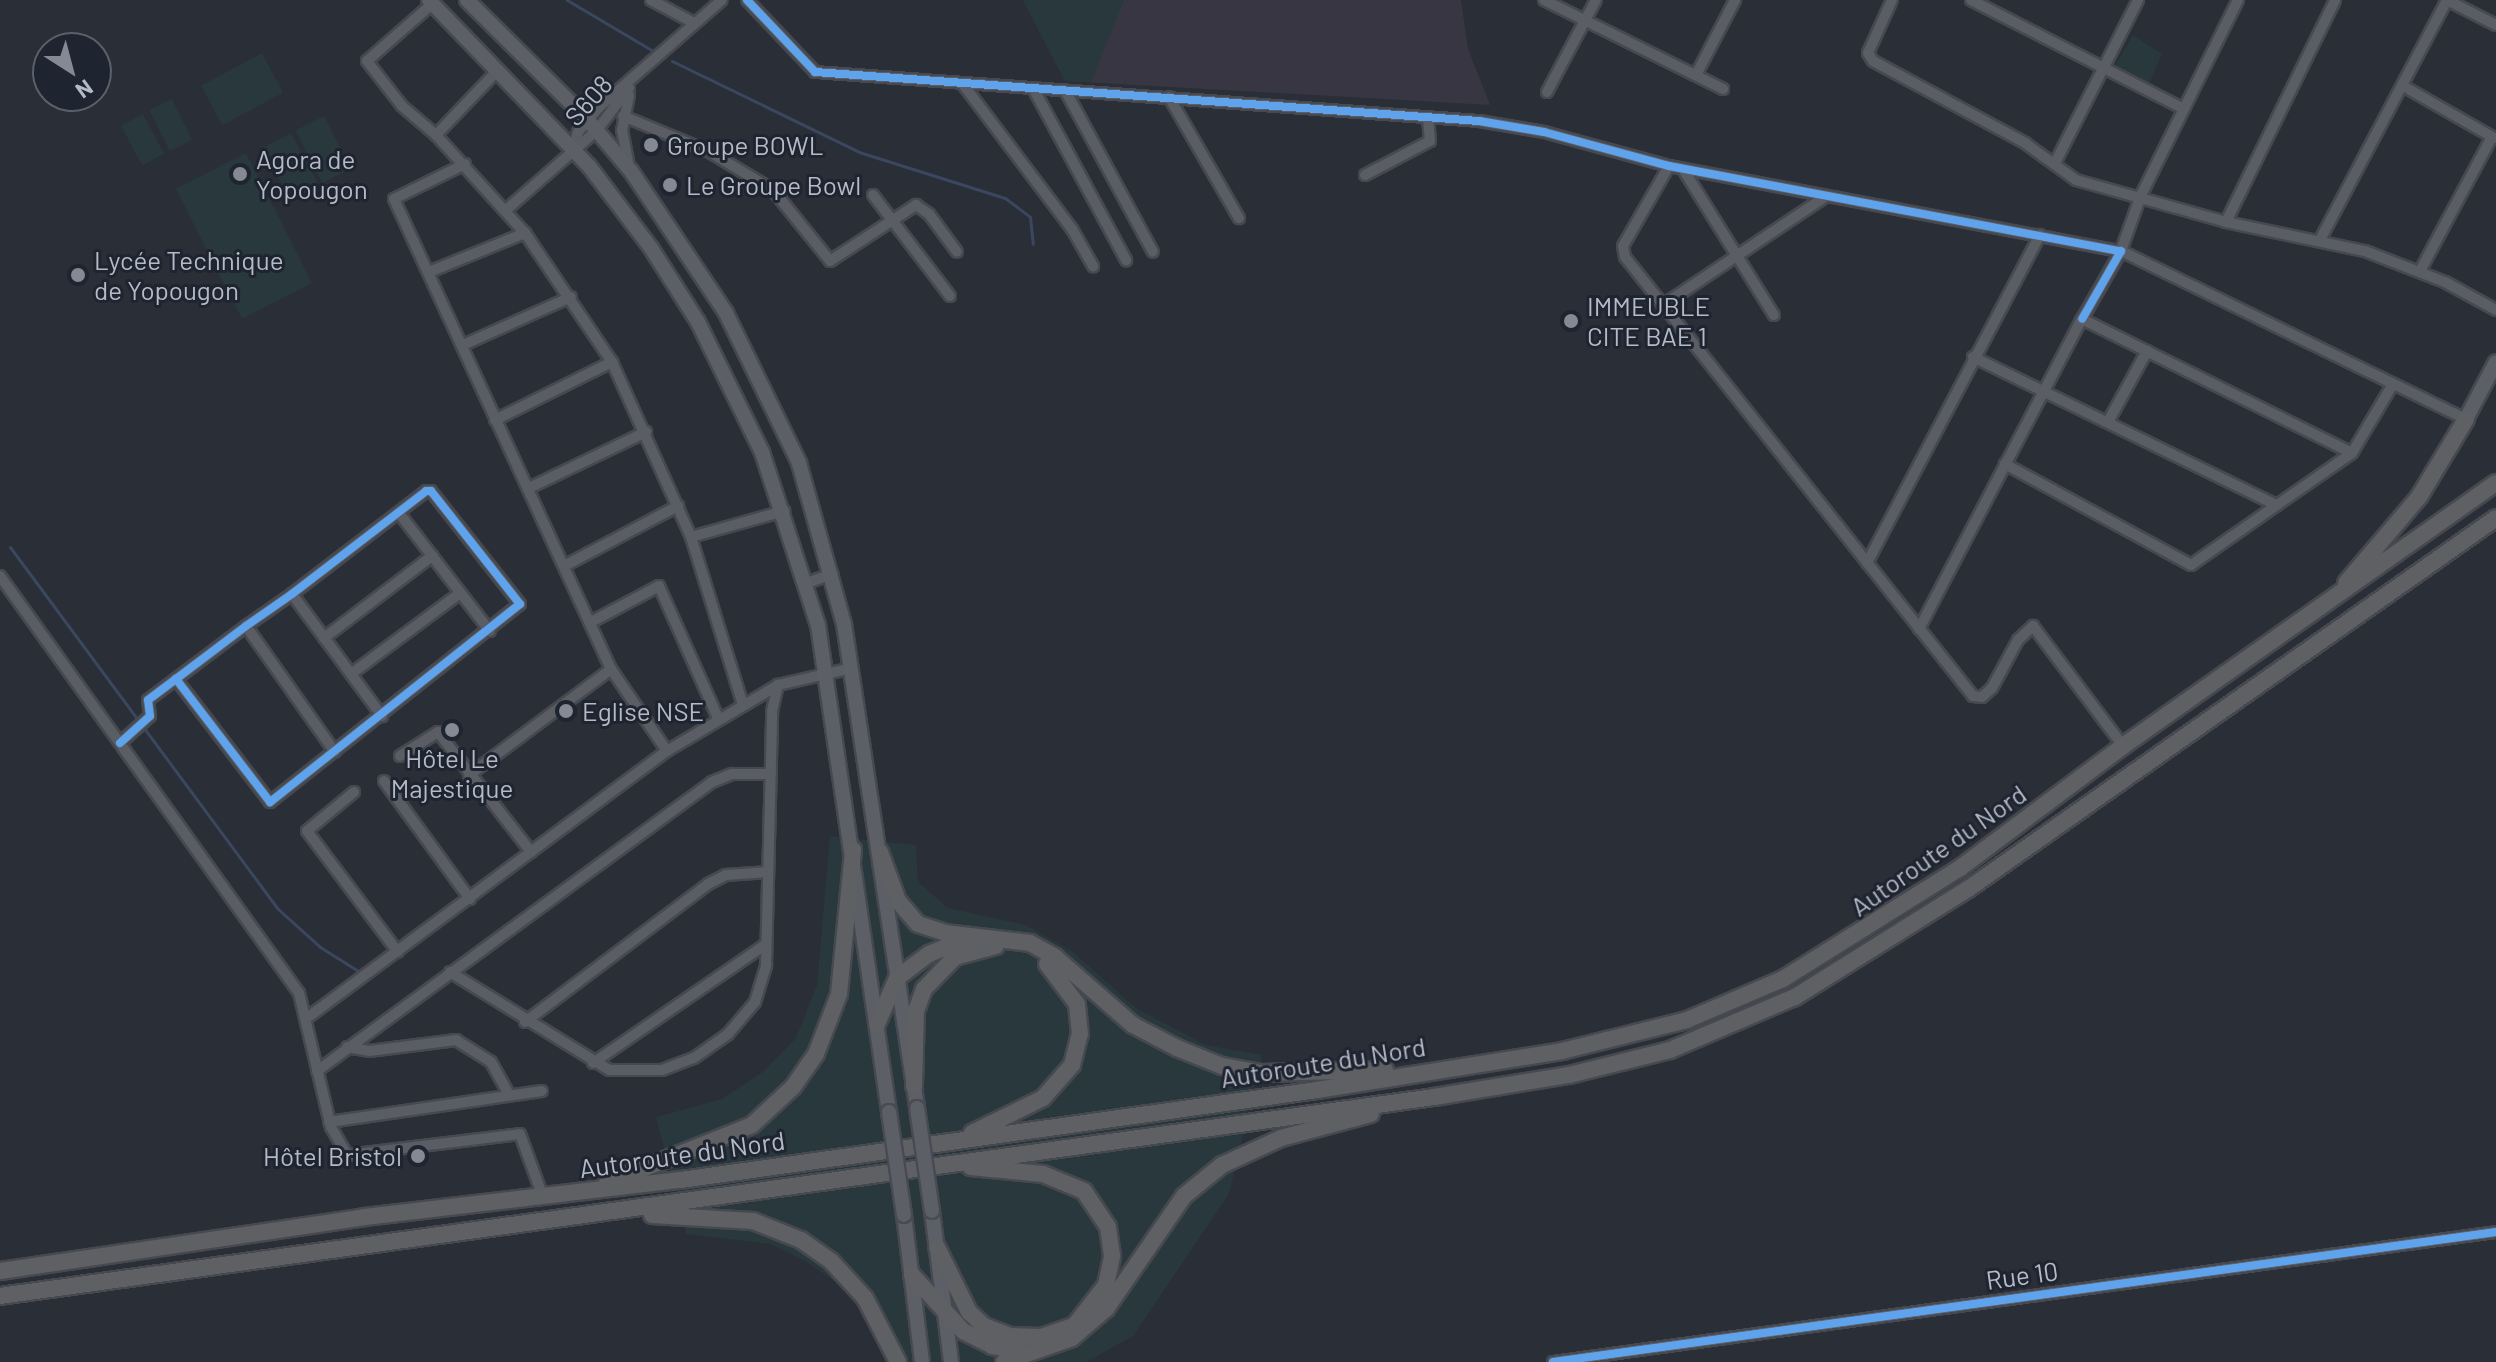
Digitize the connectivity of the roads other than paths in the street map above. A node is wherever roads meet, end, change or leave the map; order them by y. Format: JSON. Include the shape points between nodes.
{"nodes":[{"id":1,"x":467,"y":0,"type":"edge"},
{"id":2,"x":651,"y":0,"type":"edge"},
{"id":3,"x":722,"y":0,"type":"edge"},
{"id":4,"x":747,"y":0,"type":"edge"},
{"id":5,"x":1544,"y":0,"type":"edge"},
{"id":6,"x":1596,"y":0,"type":"edge"},
{"id":7,"x":1735,"y":0,"type":"edge"},
{"id":8,"x":1892,"y":0,"type":"edge"},
{"id":9,"x":1971,"y":0,"type":"edge"},
{"id":10,"x":2138,"y":0,"type":"edge"},
{"id":11,"x":2238,"y":0,"type":"edge"},
{"id":12,"x":2335,"y":0,"type":"edge"},
{"id":13,"x":431,"y":2,"type":"edge"},
{"id":14,"x":1586,"y":21,"type":"junction"},
{"id":15,"x":694,"y":23,"type":"junction"},
{"id":16,"x":2496,"y":25,"type":"edge"},
{"id":17,"x":2104,"y":67,"type":"junction"},
{"id":18,"x":498,"y":70,"type":"junction"},
{"id":19,"x":1696,"y":75,"type":"junction"},
{"id":20,"x":634,"y":80,"type":"junction"},
{"id":21,"x":962,"y":83,"type":"junction"},
{"id":22,"x":2403,"y":86,"type":"junction"},
{"id":23,"x":1033,"y":88,"type":"junction"},
{"id":24,"x":1723,"y":89,"type":"dead end"},
{"id":25,"x":1065,"y":90,"type":"junction"},
{"id":26,"x":1547,"y":92,"type":"dead end"},
{"id":27,"x":1169,"y":97,"type":"junction"},
{"id":28,"x":2184,"y":109,"type":"junction"},
{"id":29,"x":623,"y":116,"type":"junction"},
{"id":30,"x":1428,"y":117,"type":"junction"},
{"id":31,"x":592,"y":125,"type":"junction"},
{"id":32,"x":436,"y":135,"type":"junction"},
{"id":33,"x":2494,"y":138,"type":"edge"},
{"id":34,"x":573,"y":149,"type":"junction"},
{"id":35,"x":2055,"y":163,"type":"junction"},
{"id":36,"x":465,"y":164,"type":"junction"},
{"id":37,"x":1669,"y":166,"type":"junction"},
{"id":38,"x":1683,"y":169,"type":"junction"},
{"id":39,"x":631,"y":171,"type":"junction"},
{"id":40,"x":1365,"y":175,"type":"dead end"},
{"id":41,"x":873,"y":195,"type":"dead end"},
{"id":42,"x":2141,"y":195,"type":"junction"},
{"id":43,"x":1825,"y":197,"type":"junction"},
{"id":44,"x":506,"y":210,"type":"junction"},
{"id":45,"x":1239,"y":218,"type":"dead end"},
{"id":46,"x":2226,"y":222,"type":"junction"},
{"id":47,"x":892,"y":223,"type":"junction"},
{"id":48,"x":525,"y":233,"type":"junction"},
{"id":49,"x":2040,"y":235,"type":"junction"},
{"id":50,"x":2320,"y":240,"type":"junction"},
{"id":51,"x":2121,"y":251,"type":"junction"},
{"id":52,"x":957,"y":252,"type":"dead end"},
{"id":53,"x":1153,"y":252,"type":"dead end"},
{"id":54,"x":1735,"y":257,"type":"junction"},
{"id":55,"x":1126,"y":260,"type":"dead end"},
{"id":56,"x":1093,"y":266,"type":"dead end"},
{"id":57,"x":2420,"y":271,"type":"junction"},
{"id":58,"x":429,"y":272,"type":"junction"},
{"id":59,"x":950,"y":296,"type":"dead end"},
{"id":60,"x":571,"y":297,"type":"junction"},
{"id":61,"x":1663,"y":305,"type":"junction"},
{"id":62,"x":2496,"y":310,"type":"edge"},
{"id":63,"x":1774,"y":315,"type":"dead end"},
{"id":64,"x":2082,"y":319,"type":"junction"},
{"id":65,"x":463,"y":345,"type":"junction"},
{"id":66,"x":2147,"y":351,"type":"junction"},
{"id":67,"x":1973,"y":357,"type":"junction"},
{"id":68,"x":612,"y":362,"type":"junction"},
{"id":69,"x":2496,"y":362,"type":"edge"},
{"id":70,"x":2393,"y":384,"type":"junction"},
{"id":71,"x":2045,"y":392,"type":"junction"},
{"id":72,"x":2466,"y":419,"type":"junction"},
{"id":73,"x":495,"y":420,"type":"junction"},
{"id":74,"x":2108,"y":422,"type":"junction"},
{"id":75,"x":646,"y":432,"type":"junction"},
{"id":76,"x":2352,"y":453,"type":"junction"},
{"id":77,"x":2005,"y":464,"type":"junction"},
{"id":78,"x":2496,"y":483,"type":"edge"},
{"id":79,"x":529,"y":488,"type":"junction"},
{"id":80,"x":2277,"y":505,"type":"junction"},
{"id":81,"x":678,"y":506,"type":"junction"},
{"id":82,"x":784,"y":511,"type":"junction"},
{"id":83,"x":399,"y":513,"type":"junction"},
{"id":84,"x":2496,"y":518,"type":"edge"},
{"id":85,"x":691,"y":537,"type":"junction"},
{"id":86,"x":432,"y":556,"type":"junction"},
{"id":87,"x":1867,"y":563,"type":"junction"},
{"id":88,"x":566,"y":565,"type":"junction"},
{"id":89,"x":832,"y":574,"type":"junction"},
{"id":90,"x":0,"y":576,"type":"edge"},
{"id":91,"x":807,"y":583,"type":"junction"},
{"id":92,"x":460,"y":593,"type":"junction"},
{"id":93,"x":292,"y":594,"type":"junction"},
{"id":94,"x":2310,"y":617,"type":"junction"},
{"id":95,"x":591,"y":622,"type":"junction"},
{"id":96,"x":246,"y":626,"type":"junction"},
{"id":97,"x":1919,"y":629,"type":"junction"},
{"id":98,"x":490,"y":631,"type":"junction"},
{"id":99,"x":324,"y":638,"type":"junction"},
{"id":100,"x":852,"y":668,"type":"junction"},
{"id":101,"x":611,"y":669,"type":"junction"},
{"id":102,"x":826,"y":673,"type":"junction"},
{"id":103,"x":351,"y":674,"type":"junction"},
{"id":104,"x":176,"y":679,"type":"junction"},
{"id":105,"x":778,"y":685,"type":"junction"},
{"id":106,"x":742,"y":702,"type":"junction"},
{"id":107,"x":382,"y":716,"type":"junction"},
{"id":108,"x":718,"y":718,"type":"junction"},
{"id":109,"x":120,"y":743,"type":"junction"},
{"id":110,"x":2123,"y":746,"type":"junction"},
{"id":111,"x":667,"y":751,"type":"junction"},
{"id":112,"x":335,"y":752,"type":"junction"},
{"id":113,"x":400,"y":756,"type":"dead end"},
{"id":114,"x":771,"y":774,"type":"junction"},
{"id":115,"x":469,"y":775,"type":"junction"},
{"id":116,"x":384,"y":781,"type":"dead end"},
{"id":117,"x":354,"y":792,"type":"dead end"},
{"id":118,"x":853,"y":850,"type":"junction"},
{"id":119,"x":531,"y":852,"type":"junction"},
{"id":120,"x":880,"y":852,"type":"junction"},
{"id":121,"x":768,"y":872,"type":"junction"},
{"id":122,"x":470,"y":899,"type":"junction"},
{"id":123,"x":969,"y":937,"type":"junction"},
{"id":124,"x":766,"y":944,"type":"junction"},
{"id":125,"x":398,"y":952,"type":"junction"},
{"id":126,"x":450,"y":972,"type":"junction"},
{"id":127,"x":897,"y":978,"type":"junction"},
{"id":128,"x":307,"y":1018,"type":"junction"},
{"id":129,"x":525,"y":1022,"type":"junction"},
{"id":130,"x":877,"y":1024,"type":"junction"},
{"id":131,"x":347,"y":1047,"type":"junction"},
{"id":132,"x":593,"y":1063,"type":"junction"},
{"id":133,"x":1439,"y":1069,"type":"junction"},
{"id":134,"x":317,"y":1071,"type":"junction"},
{"id":135,"x":914,"y":1086,"type":"junction"},
{"id":136,"x":542,"y":1091,"type":"dead end"},
{"id":137,"x":509,"y":1095,"type":"junction"},
{"id":138,"x":1434,"y":1097,"type":"junction"},
{"id":139,"x":329,"y":1122,"type":"junction"},
{"id":140,"x":953,"y":1140,"type":"junction"},
{"id":141,"x":936,"y":1167,"type":"junction"},
{"id":142,"x":584,"y":1192,"type":"junction"},
{"id":143,"x":543,"y":1197,"type":"junction"},
{"id":144,"x":567,"y":1218,"type":"junction"},
{"id":145,"x":2496,"y":1232,"type":"edge"},
{"id":146,"x":937,"y":1247,"type":"junction"},
{"id":147,"x":0,"y":1271,"type":"edge"},
{"id":148,"x":912,"y":1275,"type":"junction"},
{"id":149,"x":0,"y":1296,"type":"edge"},
{"id":150,"x":945,"y":1314,"type":"junction"},
{"id":151,"x":1035,"y":1351,"type":"junction"},
{"id":152,"x":898,"y":1362,"type":"edge"},
{"id":153,"x":922,"y":1362,"type":"edge"},
{"id":154,"x":951,"y":1362,"type":"edge"},
{"id":155,"x":1004,"y":1362,"type":"edge"},
{"id":156,"x":1553,"y":1362,"type":"edge"}],
"edges":[{"from":1,"to":31,"type":"main road"},
{"from":2,"to":15,"type":"street"},
{"from":3,"to":15,"type":"street","name":"S608"},
{"from":4,"to":21,"type":"street","via":[[811,71]]},
{"from":5,"to":14,"type":"street"},
{"from":6,"to":14,"type":"street"},
{"from":7,"to":19,"type":"street"},
{"from":8,"to":35,"type":"street","via":[[1868,53],[1873,61]]},
{"from":9,"to":17,"type":"street"},
{"from":10,"to":17,"type":"street"},
{"from":11,"to":28,"type":"street"},
{"from":12,"to":46,"type":"street"},
{"from":13,"to":18,"type":"main road"},
{"from":13,"to":32,"type":"street","via":[[367,61],[402,106]]},
{"from":14,"to":19,"type":"street"},
{"from":14,"to":26,"type":"street"},
{"from":15,"to":20,"type":"street","name":"S608"},
{"from":16,"to":22,"type":"street","via":[[2447,0]]},
{"from":17,"to":28,"type":"street"},
{"from":17,"to":35,"type":"street"},
{"from":18,"to":32,"type":"street"},
{"from":18,"to":34,"type":"main road"},
{"from":19,"to":24,"type":"street"},
{"from":20,"to":29,"type":"street","name":"S608"},
{"from":20,"to":31,"type":"street","name":"S608"},
{"from":21,"to":23,"type":"street"},
{"from":21,"to":56,"type":"street","via":[[1072,229]]},
{"from":22,"to":33,"type":"street"},
{"from":22,"to":50,"type":"street"},
{"from":23,"to":25,"type":"street"},
{"from":23,"to":55,"type":"street"},
{"from":25,"to":27,"type":"street"},
{"from":25,"to":53,"type":"street"},
{"from":27,"to":30,"type":"street"},
{"from":27,"to":45,"type":"street"},
{"from":28,"to":42,"type":"street"},
{"from":29,"to":39,"type":"street","name":"S608"},
{"from":29,"to":47,"type":"street","via":[[708,151],[773,190],[830,261]]},
{"from":30,"to":37,"type":"street","via":[[1544,132]]},
{"from":30,"to":40,"type":"street","via":[[1430,141]]},
{"from":31,"to":34,"type":"street","name":"S608"},
{"from":31,"to":39,"type":"main road"},
{"from":32,"to":36,"type":"street"},
{"from":33,"to":57,"type":"street"},
{"from":34,"to":44,"type":"street"},
{"from":34,"to":82,"type":"main road","via":[[651,248],[698,322],[738,397]]},
{"from":35,"to":42,"type":"street","via":[[2086,185]]},
{"from":36,"to":44,"type":"street"},
{"from":36,"to":58,"type":"street","via":[[394,196]]},
{"from":37,"to":38,"type":"street"},
{"from":37,"to":61,"type":"street","via":[[1622,250]]},
{"from":38,"to":43,"type":"street"},
{"from":38,"to":54,"type":"street"},
{"from":39,"to":89,"type":"main road","via":[[726,313],[768,393],[799,463]]},
{"from":41,"to":47,"type":"street"},
{"from":42,"to":46,"type":"street"},
{"from":42,"to":51,"type":"street"},
{"from":43,"to":49,"type":"street"},
{"from":43,"to":54,"type":"street"},
{"from":44,"to":48,"type":"street"},
{"from":46,"to":50,"type":"street"},
{"from":47,"to":52,"type":"street","via":[[922,206]]},
{"from":47,"to":59,"type":"street"},
{"from":48,"to":58,"type":"street"},
{"from":48,"to":60,"type":"street"},
{"from":49,"to":51,"type":"street"},
{"from":49,"to":67,"type":"street"},
{"from":50,"to":57,"type":"street"},
{"from":51,"to":64,"type":"street"},
{"from":51,"to":70,"type":"street"},
{"from":54,"to":61,"type":"street"},
{"from":54,"to":63,"type":"street"},
{"from":57,"to":62,"type":"street"},
{"from":58,"to":65,"type":"street"},
{"from":60,"to":65,"type":"street"},
{"from":60,"to":68,"type":"street"},
{"from":61,"to":87,"type":"street"},
{"from":64,"to":66,"type":"street"},
{"from":64,"to":71,"type":"street"},
{"from":65,"to":73,"type":"street"},
{"from":66,"to":74,"type":"street"},
{"from":66,"to":76,"type":"street"},
{"from":67,"to":71,"type":"street"},
{"from":67,"to":87,"type":"street"},
{"from":68,"to":73,"type":"street"},
{"from":68,"to":75,"type":"street"},
{"from":69,"to":72,"type":"main road"},
{"from":70,"to":72,"type":"street"},
{"from":70,"to":76,"type":"street"},
{"from":71,"to":74,"type":"street"},
{"from":71,"to":77,"type":"street"},
{"from":72,"to":94,"type":"highway","via":[[2419,497],[2338,593]]},
{"from":73,"to":79,"type":"street"},
{"from":74,"to":80,"type":"street"},
{"from":75,"to":79,"type":"street"},
{"from":75,"to":81,"type":"street"},
{"from":76,"to":80,"type":"street"},
{"from":77,"to":80,"type":"street","via":[[2188,565]]},
{"from":77,"to":97,"type":"street"},
{"from":78,"to":94,"type":"highway","name":"Autoroute du Nord"},
{"from":79,"to":88,"type":"street"},
{"from":81,"to":85,"type":"street"},
{"from":81,"to":88,"type":"street"},
{"from":82,"to":85,"type":"street"},
{"from":82,"to":91,"type":"main road"},
{"from":83,"to":86,"type":"street"},
{"from":83,"to":93,"type":"street"},
{"from":83,"to":98,"type":"street","via":[[431,491],[520,602]]},
{"from":84,"to":138,"type":"highway","name":"Autoroute du Nord","via":[[1968,889],[1795,997],[1670,1050],[1569,1075]]},
{"from":85,"to":106,"type":"street"},
{"from":86,"to":92,"type":"street"},
{"from":86,"to":99,"type":"street"},
{"from":87,"to":97,"type":"street"},
{"from":88,"to":95,"type":"street"},
{"from":89,"to":91,"type":"street"},
{"from":89,"to":100,"type":"main road"},
{"from":90,"to":109,"type":"street"},
{"from":91,"to":102,"type":"main road"},
{"from":92,"to":98,"type":"street"},
{"from":92,"to":103,"type":"street"},
{"from":93,"to":96,"type":"street"},
{"from":93,"to":99,"type":"street"},
{"from":94,"to":110,"type":"highway","name":"Autoroute du Nord"},
{"from":95,"to":101,"type":"street"},
{"from":95,"to":108,"type":"street","via":[[659,586]]},
{"from":96,"to":104,"type":"street"},
{"from":96,"to":112,"type":"street"},
{"from":97,"to":110,"type":"street","via":[[1962,685],[1982,697],[2033,626]]},
{"from":98,"to":107,"type":"street"},
{"from":99,"to":103,"type":"street"},
{"from":100,"to":102,"type":"street"},
{"from":100,"to":120,"type":"main road"},
{"from":101,"to":111,"type":"street"},
{"from":101,"to":115,"type":"street"},
{"from":102,"to":105,"type":"street"},
{"from":102,"to":118,"type":"main road"},
{"from":103,"to":107,"type":"street"},
{"from":104,"to":109,"type":"street","via":[[147,701],[151,713]]},
{"from":104,"to":112,"type":"street","via":[[267,801]]},
{"from":105,"to":106,"type":"street"},
{"from":105,"to":114,"type":"street"},
{"from":106,"to":108,"type":"street"},
{"from":107,"to":112,"type":"street"},
{"from":108,"to":111,"type":"street"},
{"from":109,"to":128,"type":"street","via":[[299,993]]},
{"from":110,"to":133,"type":"highway","name":"Autoroute du Nord","via":[[1960,868],[1832,951],[1757,992],[1687,1020],[1617,1039]]},
{"from":111,"to":119,"type":"street"},
{"from":113,"to":115,"type":"street","via":[[438,732]]},
{"from":114,"to":121,"type":"street"},
{"from":114,"to":126,"type":"street","via":[[732,774],[712,782]]},
{"from":115,"to":119,"type":"street"},
{"from":116,"to":122,"type":"street"},
{"from":117,"to":125,"type":"street","via":[[307,831]]},
{"from":118,"to":130,"type":"main road"},
{"from":118,"to":142,"type":"highway","via":[[839,994],[816,1054],[793,1087],[752,1125]]},
{"from":119,"to":122,"type":"street"},
{"from":120,"to":123,"type":"highway","via":[[907,914],[932,931]]},
{"from":120,"to":127,"type":"main road"},
{"from":121,"to":124,"type":"street"},
{"from":121,"to":129,"type":"street","via":[[726,875],[708,884]]},
{"from":122,"to":125,"type":"street"},
{"from":123,"to":127,"type":"highway","via":[[929,954]]},
{"from":123,"to":133,"type":"highway","via":[[1030,943],[1055,957],[1133,1025],[1222,1066],[1260,1073]]},
{"from":124,"to":132,"type":"street"},
{"from":124,"to":132,"type":"street","via":[[764,984],[755,1002],[712,1046],[662,1070],[626,1073]]},
{"from":125,"to":128,"type":"street"},
{"from":126,"to":129,"type":"street"},
{"from":126,"to":131,"type":"street"},
{"from":127,"to":130,"type":"highway"},
{"from":127,"to":135,"type":"main road"},
{"from":128,"to":134,"type":"street"},
{"from":129,"to":132,"type":"street"},
{"from":130,"to":148,"type":"main road","bridge":true},
{"from":131,"to":134,"type":"street"},
{"from":131,"to":137,"type":"street","via":[[369,1051],[456,1040],[491,1062]]},
{"from":133,"to":140,"type":"highway","name":"Autoroute du Nord"},
{"from":134,"to":139,"type":"street"},
{"from":135,"to":140,"type":"highway","via":[[919,1002],[935,974],[955,957],[997,945],[1018,949],[1037,956],[1062,978],[1080,1019],[1078,1046],[1065,1076],[1020,1111]]},
{"from":135,"to":146,"type":"main road","bridge":true},
{"from":136,"to":137,"type":"street"},
{"from":137,"to":139,"type":"street"},
{"from":138,"to":141,"type":"highway","name":"Autoroute du Nord"},
{"from":138,"to":151,"type":"highway","via":[[1281,1138],[1222,1165],[1184,1196],[1106,1309],[1072,1338]]},
{"from":139,"to":143,"type":"street","via":[[349,1156],[520,1134]]},
{"from":140,"to":142,"type":"highway","name":"Autoroute du Nord"},
{"from":141,"to":144,"type":"highway","name":"Autoroute du Nord"},
{"from":141,"to":146,"type":"highway","via":[[1031,1172],[1072,1184],[1102,1213],[1111,1241],[1111,1268],[1100,1299],[1075,1325],[1041,1337],[1010,1336],[984,1326],[969,1312]]},
{"from":142,"to":143,"type":"highway","name":"Autoroute du Nord"},
{"from":143,"to":147,"type":"highway","name":"Autoroute du Nord","via":[[364,1217]]},
{"from":144,"to":149,"type":"highway","name":"Autoroute du Nord"},
{"from":144,"to":152,"type":"highway","via":[[717,1216],[779,1230],[811,1246],[849,1279],[879,1317]]},
{"from":145,"to":156,"type":"street","name":"Rue 10"},
{"from":146,"to":150,"type":"main road"},
{"from":148,"to":150,"type":"highway"},
{"from":148,"to":153,"type":"main road"},
{"from":150,"to":151,"type":"highway","via":[[992,1346]]},
{"from":150,"to":154,"type":"main road"},
{"from":151,"to":155,"type":"highway"}]}
